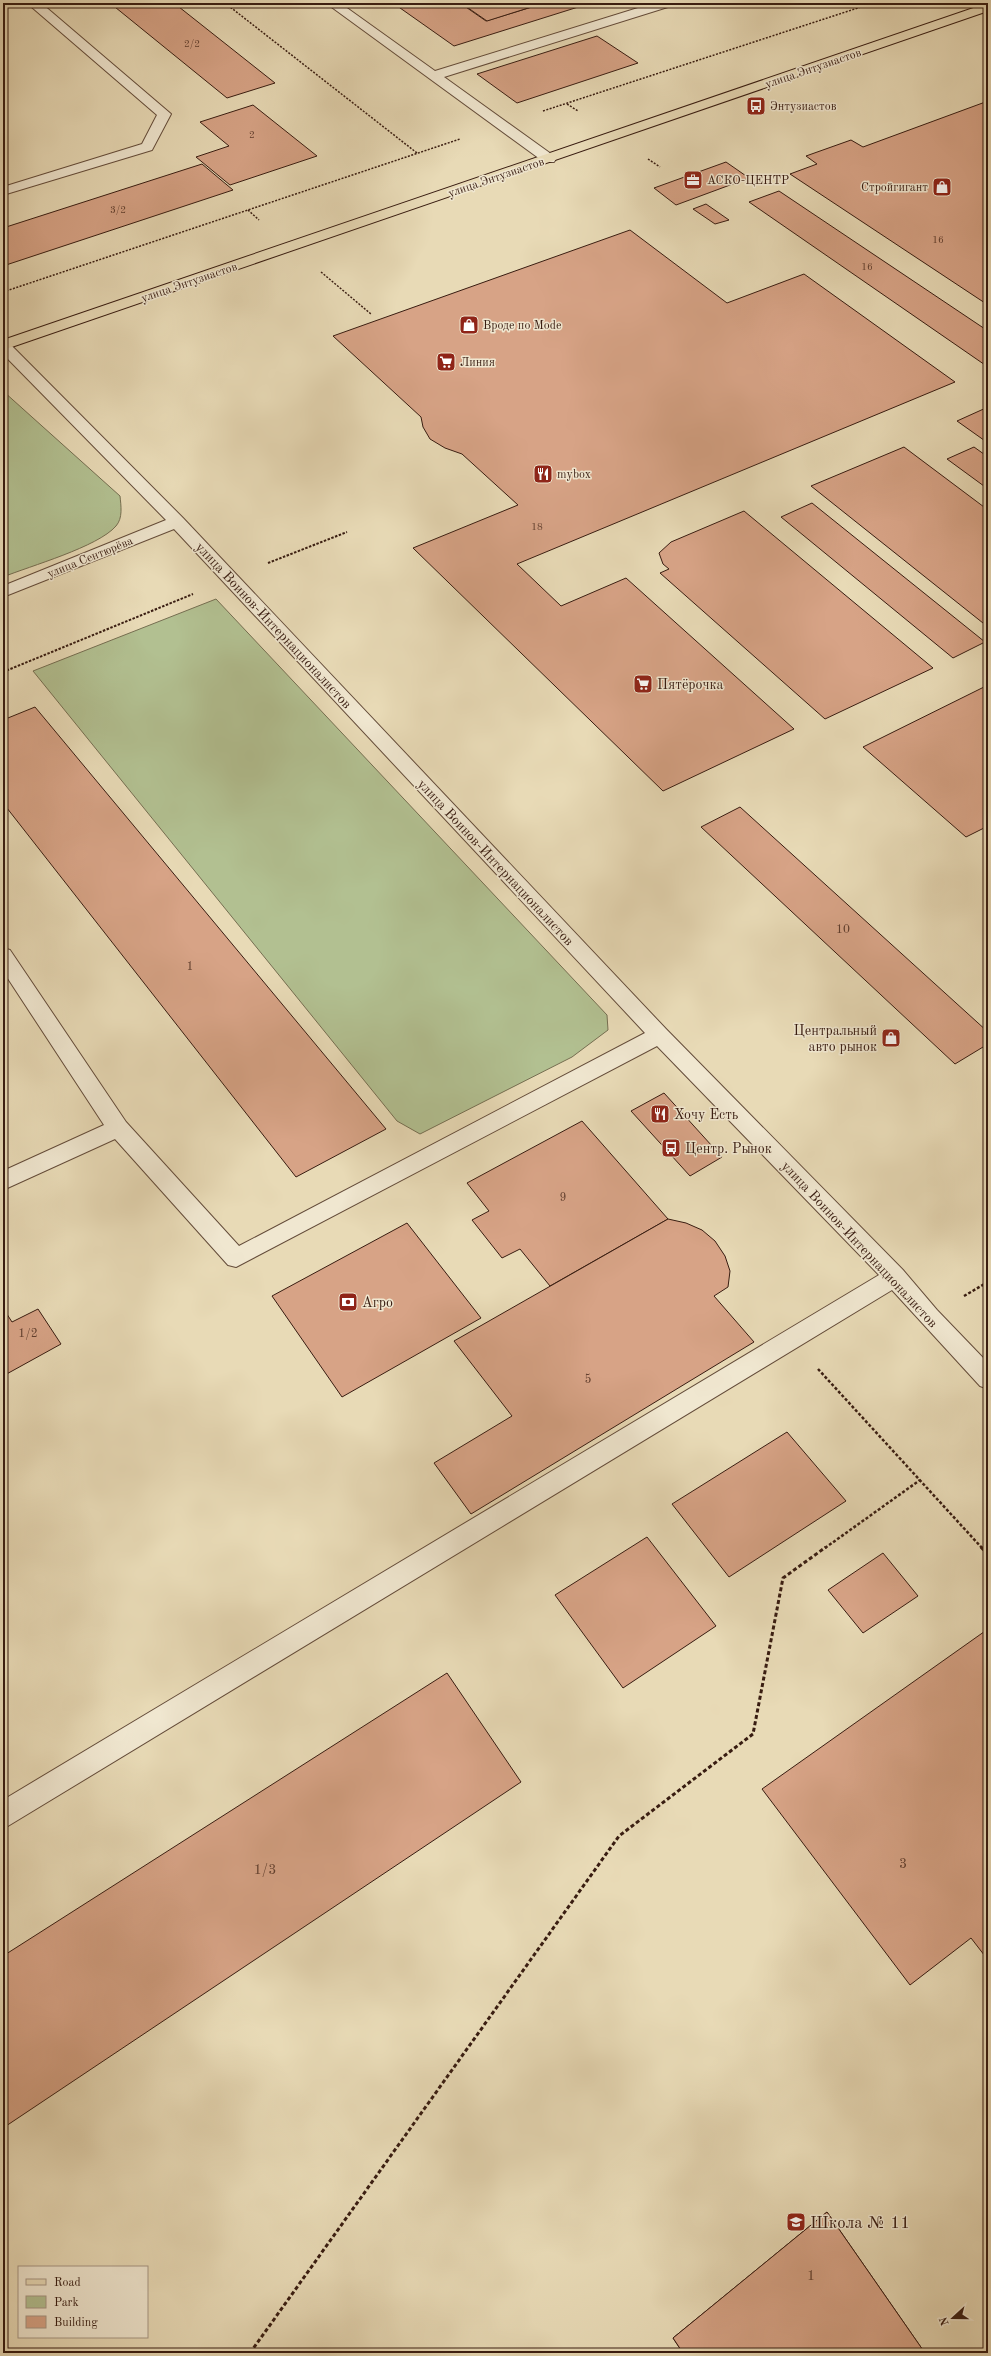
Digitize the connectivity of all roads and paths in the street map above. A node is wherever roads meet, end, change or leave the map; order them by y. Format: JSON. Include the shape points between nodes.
{"nodes":[{"id":1,"x":33,"y":3,"type":"edge"},
{"id":2,"x":225,"y":3,"type":"edge"},
{"id":3,"x":332,"y":3,"type":"edge"},
{"id":4,"x":667,"y":3,"type":"edge"},
{"id":5,"x":873,"y":3,"type":"edge"},
{"id":6,"x":988,"y":7,"type":"edge"},
{"id":7,"x":434,"y":76,"type":"junction"},
{"id":8,"x":503,"y":125,"type":"junction"},
{"id":9,"x":417,"y":153,"type":"junction"},
{"id":10,"x":548,"y":160,"type":"junction"},
{"id":11,"x":3,"y":192,"type":"edge"},
{"id":12,"x":3,"y":292,"type":"edge"},
{"id":13,"x":3,"y":345,"type":"edge"},
{"id":14,"x":177,"y":522,"type":"junction"},
{"id":15,"x":348,"y":532,"type":"dead end"},
{"id":16,"x":230,"y":578,"type":"junction"},
{"id":17,"x":3,"y":592,"type":"edge"},
{"id":18,"x":3,"y":672,"type":"edge"},
{"id":19,"x":3,"y":955,"type":"edge"},
{"id":20,"x":659,"y":1035,"type":"junction"},
{"id":21,"x":118,"y":1128,"type":"junction"},
{"id":22,"x":3,"y":1181,"type":"edge"},
{"id":23,"x":895,"y":1277,"type":"junction"},
{"id":24,"x":791,"y":1340,"type":"junction"},
{"id":25,"x":988,"y":1379,"type":"edge"},
{"id":26,"x":920,"y":1480,"type":"junction"},
{"id":27,"x":988,"y":1555,"type":"edge"},
{"id":28,"x":3,"y":1815,"type":"edge"},
{"id":29,"x":250,"y":2353,"type":"edge"}],
"edges":[{"from":1,"to":11,"type":"street","via":[[164,114],[147,147]]},
{"from":2,"to":9,"type":"path"},
{"from":3,"to":7,"type":"street"},
{"from":4,"to":7,"type":"street"},
{"from":5,"to":8,"type":"path"},
{"from":6,"to":10,"type":"main road","name":"улица Энтузиастов"},
{"from":7,"to":8,"type":"street"},
{"from":8,"to":9,"type":"path"},
{"from":8,"to":10,"type":"street"},
{"from":9,"to":12,"type":"path"},
{"from":10,"to":13,"type":"main road","name":"улица Энтузиастов"},
{"from":13,"to":14,"type":"street","name":"улица Воинов-Интернационалистов"},
{"from":14,"to":16,"type":"street","name":"улица Воинов-Интернационалистов"},
{"from":14,"to":17,"type":"street","name":"улица Сентюрёва"},
{"from":15,"to":16,"type":"path"},
{"from":16,"to":18,"type":"path"},
{"from":16,"to":20,"type":"street","name":"улица Воинов-Интернационалистов"},
{"from":19,"to":21,"type":"street"},
{"from":20,"to":21,"type":"street","via":[[236,1258]]},
{"from":20,"to":23,"type":"street","name":"улица Воинов-Интернационалистов"},
{"from":21,"to":22,"type":"street"},
{"from":23,"to":24,"type":"street"},
{"from":23,"to":25,"type":"street","name":"улица Воинов-Интернационалистов","via":[[929,1318]]},
{"from":24,"to":26,"type":"path"},
{"from":24,"to":28,"type":"street"},
{"from":26,"to":27,"type":"path"},
{"from":26,"to":29,"type":"path","via":[[783,1578],[753,1734],[619,1836]]}]}
